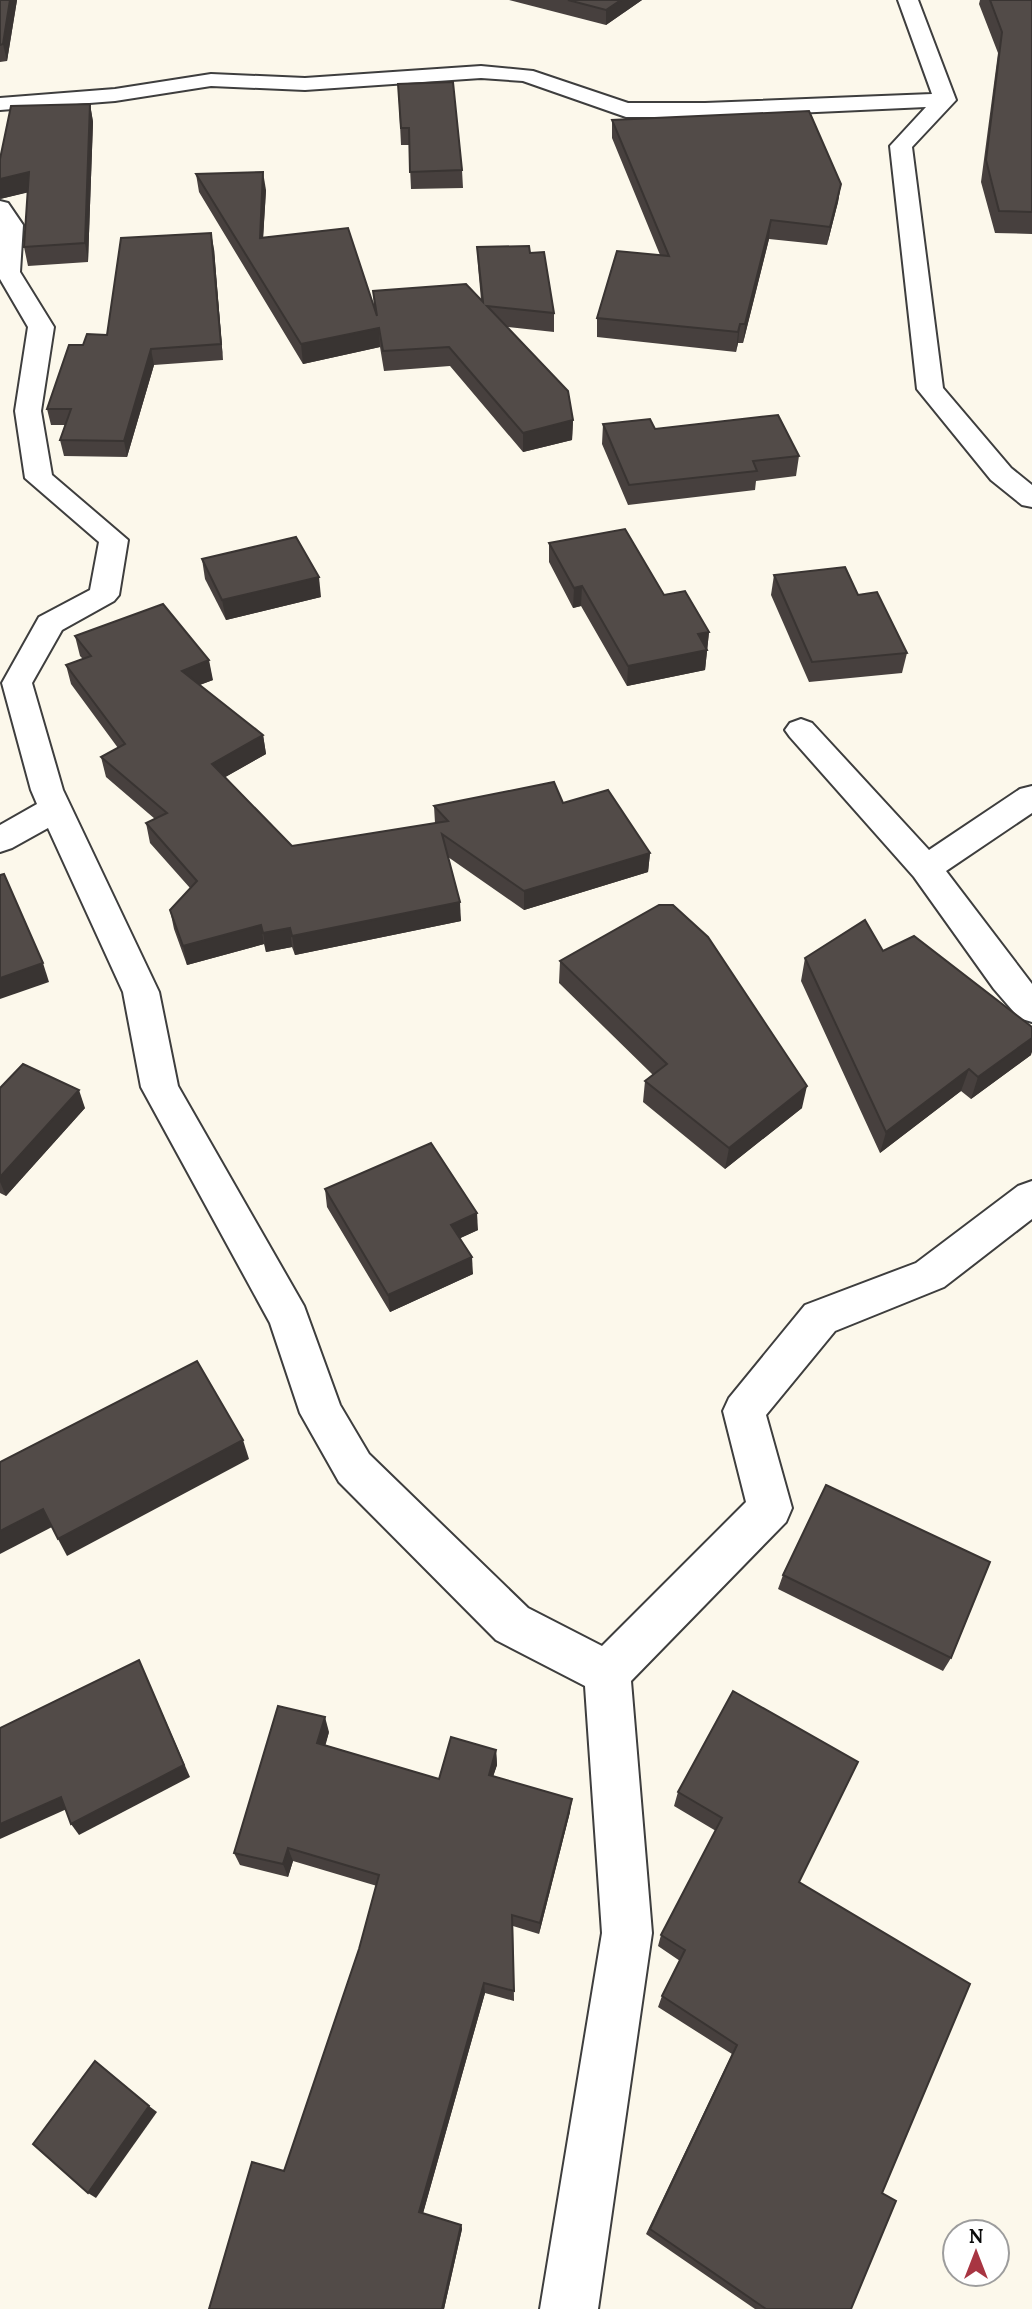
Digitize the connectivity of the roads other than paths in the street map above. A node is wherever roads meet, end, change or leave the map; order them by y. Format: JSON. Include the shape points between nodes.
{"nodes":[{"id":1,"x":908,"y":0,"type":"edge"},
{"id":2,"x":945,"y":100,"type":"junction"},
{"id":3,"x":0,"y":104,"type":"edge"},
{"id":4,"x":0,"y":208,"type":"edge"},
{"id":5,"x":1032,"y":499,"type":"edge"},
{"id":6,"x":801,"y":730,"type":"dead end"},
{"id":7,"x":1032,"y":797,"type":"edge"},
{"id":8,"x":56,"y":808,"type":"junction"},
{"id":9,"x":0,"y":840,"type":"edge"},
{"id":10,"x":926,"y":868,"type":"junction"},
{"id":11,"x":1032,"y":1008,"type":"edge"},
{"id":12,"x":1032,"y":1197,"type":"edge"},
{"id":13,"x":607,"y":1673,"type":"junction"},
{"id":14,"x":569,"y":2309,"type":"edge"}],
"edges":[{"from":1,"to":2,"type":"street"},
{"from":2,"to":3,"type":"street","via":[[626,110],[526,75],[481,72],[305,84],[211,80]]},
{"from":2,"to":5,"type":"street","via":[[901,146],[930,389],[1000,474]]},
{"from":4,"to":8,"type":"street","via":[[11,225],[8,272],[41,327],[28,411],[38,478],[114,540],[104,595],[50,624],[17,683]]},
{"from":6,"to":10,"type":"street"},
{"from":7,"to":10,"type":"street"},
{"from":8,"to":9,"type":"street"},
{"from":8,"to":13,"type":"street","via":[[141,992],[160,1087],[289,1319],[321,1413],[354,1468],[512,1624]]},
{"from":10,"to":11,"type":"street"},
{"from":12,"to":13,"type":"street","via":[[930,1275],[820,1318],[744,1411],[770,1508]]},
{"from":13,"to":14,"type":"street","via":[[627,1933]]}]}
